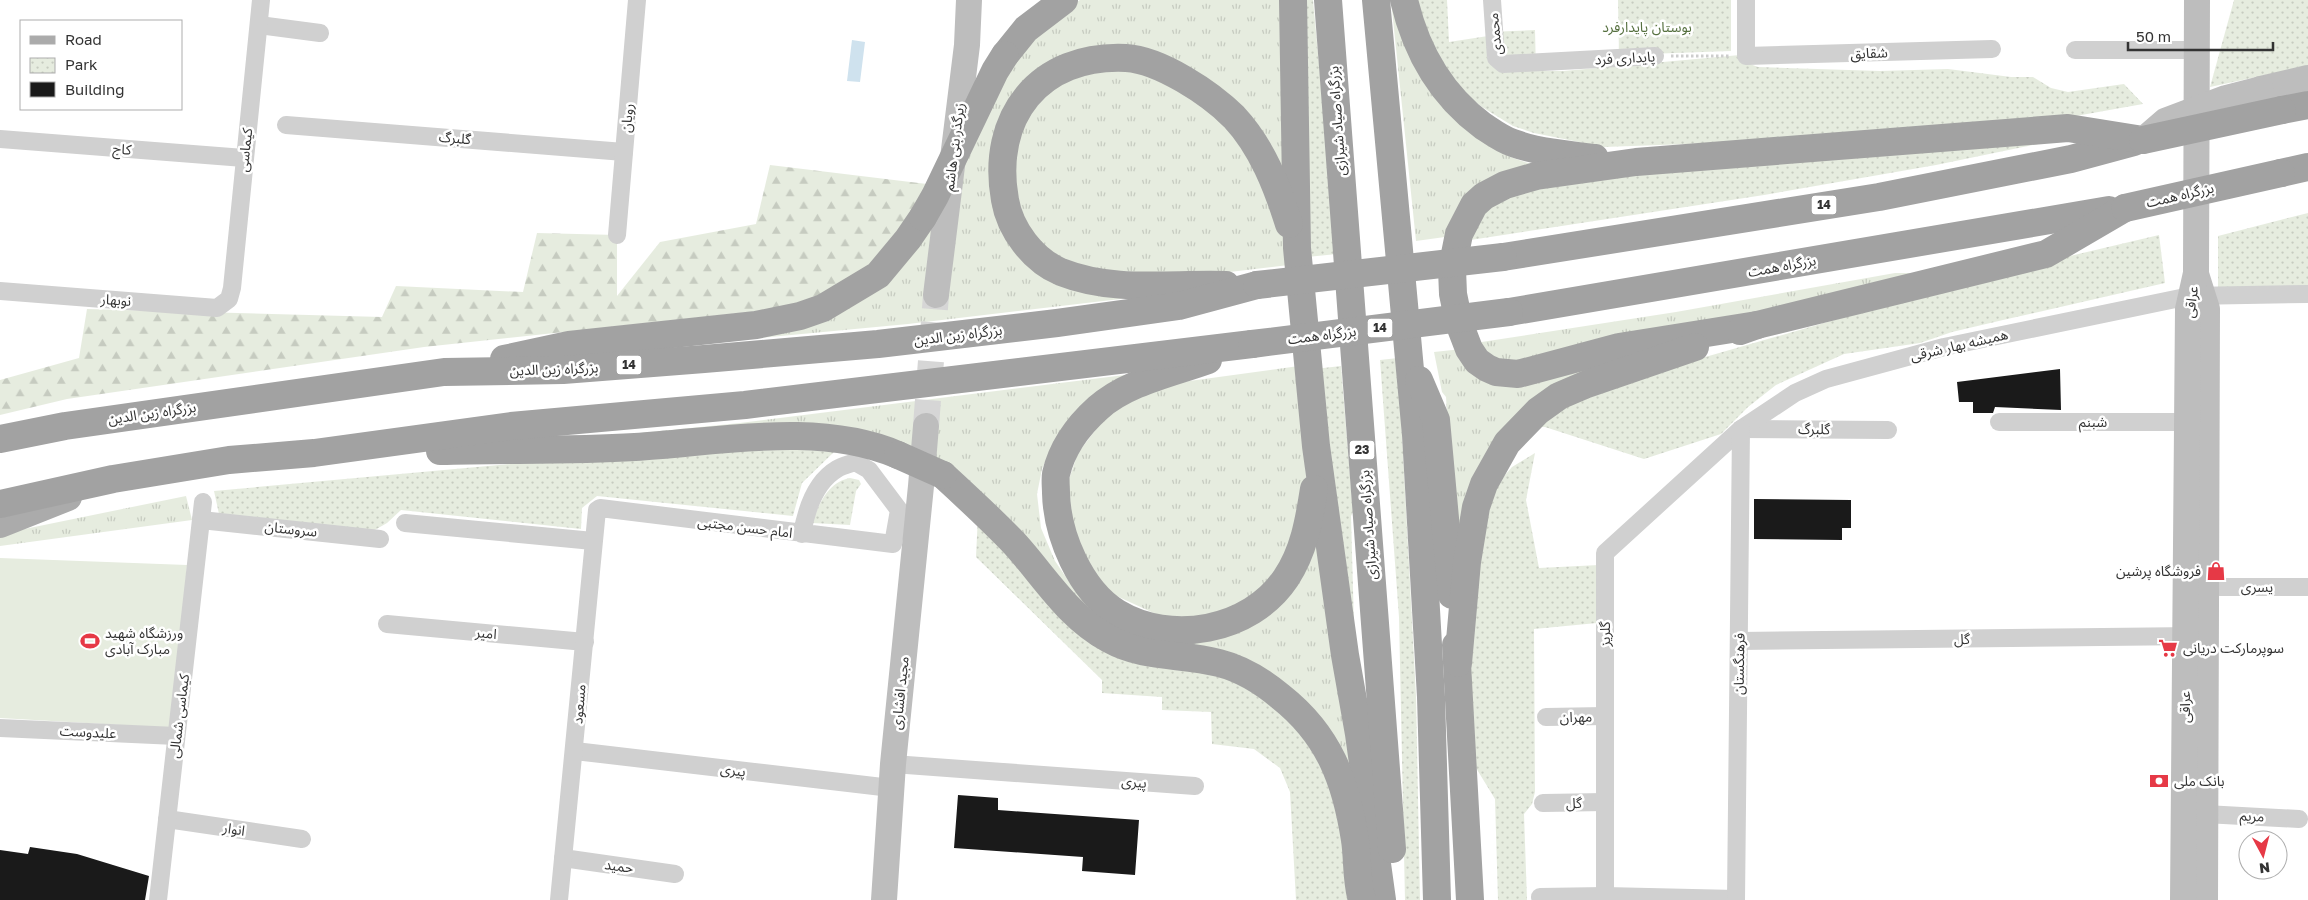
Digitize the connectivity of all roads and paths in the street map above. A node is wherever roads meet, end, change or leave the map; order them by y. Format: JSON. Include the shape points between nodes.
{"nodes":[{"id":1,"x":262,"y":0,"type":"edge"},
{"id":2,"x":637,"y":0,"type":"edge"},
{"id":3,"x":969,"y":0,"type":"edge"},
{"id":4,"x":1064,"y":0,"type":"edge"},
{"id":5,"x":1293,"y":0,"type":"edge"},
{"id":6,"x":1328,"y":0,"type":"edge"},
{"id":7,"x":1376,"y":0,"type":"edge"},
{"id":8,"x":1404,"y":0,"type":"edge"},
{"id":9,"x":1492,"y":0,"type":"edge"},
{"id":10,"x":1746,"y":0,"type":"edge"},
{"id":11,"x":2196,"y":0,"type":"edge"},
{"id":12,"x":259,"y":26,"type":"junction"},
{"id":13,"x":320,"y":33,"type":"dead end"},
{"id":14,"x":1992,"y":49,"type":"dead end"},
{"id":15,"x":2075,"y":50,"type":"dead end"},
{"id":16,"x":2196,"y":50,"type":"junction"},
{"id":17,"x":1655,"y":56,"type":"joint"},
{"id":18,"x":1746,"y":56,"type":"junction"},
{"id":19,"x":1503,"y":64,"type":"joint"},
{"id":20,"x":2308,"y":78,"type":"edge"},
{"id":21,"x":2295,"y":107,"type":"edge"},
{"id":22,"x":286,"y":125,"type":"dead end"},
{"id":23,"x":0,"y":139,"type":"edge"},
{"id":24,"x":2143,"y":140,"type":"junction"},
{"id":25,"x":624,"y":152,"type":"junction"},
{"id":26,"x":244,"y":158,"type":"junction"},
{"id":27,"x":1636,"y":162,"type":"junction"},
{"id":28,"x":2308,"y":167,"type":"edge"},
{"id":29,"x":2125,"y":208,"type":"junction"},
{"id":30,"x":617,"y":235,"type":"dead end"},
{"id":31,"x":1297,"y":248,"type":"junction"},
{"id":32,"x":2197,"y":280,"type":"junction"},
{"id":33,"x":1257,"y":286,"type":"junction"},
{"id":34,"x":0,"y":291,"type":"edge"},
{"id":35,"x":2308,"y":294,"type":"edge"},
{"id":36,"x":936,"y":295,"type":"tunnel mouth"},
{"id":37,"x":229,"y":299,"type":"joint"},
{"id":38,"x":1756,"y":325,"type":"junction"},
{"id":39,"x":1252,"y":344,"type":"junction"},
{"id":40,"x":1409,"y":355,"type":"junction"},
{"id":41,"x":444,"y":372,"type":"junction"},
{"id":42,"x":1999,"y":422,"type":"dead end"},
{"id":43,"x":2187,"y":422,"type":"junction"},
{"id":44,"x":926,"y":426,"type":"tunnel mouth"},
{"id":45,"x":1741,"y":429,"type":"junction"},
{"id":46,"x":1888,"y":430,"type":"dead end"},
{"id":47,"x":0,"y":438,"type":"edge"},
{"id":48,"x":1316,"y":446,"type":"junction"},
{"id":49,"x":314,"y":453,"type":"junction"},
{"id":50,"x":113,"y":479,"type":"junction"},
{"id":51,"x":932,"y":480,"type":"junction"},
{"id":52,"x":0,"y":504,"type":"edge"},
{"id":53,"x":598,"y":509,"type":"joint"},
{"id":54,"x":202,"y":511,"type":"joint"},
{"id":55,"x":405,"y":522,"type":"dead end"},
{"id":56,"x":0,"y":524,"type":"edge"},
{"id":57,"x":802,"y":534,"type":"junction"},
{"id":58,"x":380,"y":539,"type":"dead end"},
{"id":59,"x":593,"y":541,"type":"junction"},
{"id":60,"x":2206,"y":587,"type":"junction"},
{"id":61,"x":2308,"y":587,"type":"edge"},
{"id":62,"x":387,"y":624,"type":"dead end"},
{"id":63,"x":2195,"y":636,"type":"junction"},
{"id":64,"x":1739,"y":641,"type":"junction"},
{"id":65,"x":585,"y":642,"type":"junction"},
{"id":66,"x":1458,"y":663,"type":"junction"},
{"id":67,"x":1605,"y":716,"type":"junction"},
{"id":68,"x":1546,"y":717,"type":"dead end"},
{"id":69,"x":0,"y":728,"type":"edge"},
{"id":70,"x":176,"y":736,"type":"junction"},
{"id":71,"x":575,"y":751,"type":"junction"},
{"id":72,"x":892,"y":776,"type":"junction"},
{"id":73,"x":1195,"y":786,"type":"dead end"},
{"id":74,"x":1605,"y":802,"type":"junction"},
{"id":75,"x":1543,"y":803,"type":"dead end"},
{"id":76,"x":2205,"y":814,"type":"junction"},
{"id":77,"x":167,"y":819,"type":"junction"},
{"id":78,"x":2299,"y":819,"type":"dead end"},
{"id":79,"x":302,"y":839,"type":"dead end"},
{"id":80,"x":563,"y":858,"type":"junction"},
{"id":81,"x":675,"y":874,"type":"dead end"},
{"id":82,"x":1540,"y":897,"type":"dead end"},
{"id":83,"x":1605,"y":898,"type":"edge"},
{"id":84,"x":158,"y":900,"type":"edge"},
{"id":85,"x":559,"y":900,"type":"edge"},
{"id":86,"x":884,"y":900,"type":"edge"},
{"id":87,"x":1362,"y":900,"type":"edge"},
{"id":88,"x":1382,"y":900,"type":"edge"},
{"id":89,"x":1396,"y":900,"type":"edge"},
{"id":90,"x":1437,"y":900,"type":"edge"},
{"id":91,"x":1470,"y":900,"type":"edge"},
{"id":92,"x":1736,"y":900,"type":"edge"},
{"id":93,"x":2183,"y":900,"type":"edge"},
{"id":94,"x":2205,"y":900,"type":"edge"}],
"edges":[{"from":1,"to":12,"type":"street","name":"کیماسی"},
{"from":2,"to":25,"type":"street","name":"رویان"},
{"from":3,"to":36,"type":"main road","name":"زیرگذر بنی هاشم"},
{"from":4,"to":41,"type":"highway","bridge":true,"via":[[1026,29],[1005,55],[936,196],[908,239],[878,275],[823,308],[800,316],[756,325],[569,344]]},
{"from":5,"to":31,"type":"highway"},
{"from":6,"to":89,"type":"highway","name":"بزرگراه صیاد شیرازی","number":"23"},
{"from":7,"to":40,"type":"highway"},
{"from":8,"to":27,"type":"highway","via":[[1423,55],[1441,86],[1489,130],[1512,143],[1565,155]]},
{"from":9,"to":19,"type":"street","name":"محمدی","via":[[1496,58]]},
{"from":10,"to":18,"type":"street"},
{"from":11,"to":16,"type":"main road","name":"عراقی"},
{"from":12,"to":13,"type":"street"},
{"from":12,"to":26,"type":"street","name":"کیماسی"},
{"from":14,"to":18,"type":"street","name":"شقایق"},
{"from":15,"to":16,"type":"street"},
{"from":16,"to":32,"type":"main road","name":"عراقی"},
{"from":17,"to":18,"type":"path","name":"پایداری فرد"},
{"from":17,"to":19,"type":"street","name":"پایداری فرد"},
{"from":20,"to":24,"type":"main road","bridge":true,"via":[[2226,98],[2165,121]]},
{"from":21,"to":24,"type":"highway","number":"14","bridge":true},
{"from":22,"to":25,"type":"street","name":"گلبرگ"},
{"from":23,"to":26,"type":"street","name":"کاج"},
{"from":24,"to":27,"type":"highway","via":[[2068,128]]},
{"from":24,"to":33,"type":"highway","number":"14","bridge":true,"via":[[2071,159],[1879,197],[1503,257]]},
{"from":25,"to":30,"type":"street","name":"رویان"},
{"from":26,"to":37,"type":"street","name":"کیماسی"},
{"from":27,"to":38,"type":"highway","via":[[1521,179],[1484,196],[1474,205],[1458,234],[1452,269],[1459,323],[1477,360],[1496,372],[1518,374],[1619,347]]},
{"from":28,"to":29,"type":"highway","name":"بزرگراه همت","number":"14","bridge":true},
{"from":29,"to":38,"type":"highway","via":[[2046,254]]},
{"from":29,"to":39,"type":"highway","name":"بزرگراه همت","number":"14","bridge":true,"via":[[1509,312]]},
{"from":31,"to":33,"type":"highway","via":[[1280,195],[1252,141],[1233,116],[1182,78],[1160,67],[1127,58],[1071,65],[1041,81],[1027,97],[1008,133],[1001,170],[1006,210],[1029,248],[1060,271],[1117,286]]},
{"from":31,"to":48,"type":"highway"},
{"from":32,"to":35,"type":"street","name":"همیشه بهار شرقی"},
{"from":32,"to":43,"type":"main road","name":"عراقی","via":[[2188,308]]},
{"from":32,"to":45,"type":"street","name":"همیشه بهار شرقی","via":[[1826,379],[1795,393]]},
{"from":32,"to":60,"type":"main road","name":"عراقی","via":[[2206,309]]},
{"from":33,"to":41,"type":"highway","name":"بزرگراه زین الدین","number":"14","via":[[1179,306],[878,344],[603,367]]},
{"from":34,"to":37,"type":"street","name":"نوبهار","via":[[217,308]]},
{"from":38,"to":66,"type":"highway","via":[[1559,396],[1538,411],[1506,443],[1484,484],[1476,507],[1467,562]]},
{"from":39,"to":48,"type":"highway","via":[[1126,390],[1099,407],[1074,432],[1056,474],[1059,519],[1073,562],[1091,589],[1115,612],[1140,624],[1183,632],[1210,628],[1235,619],[1274,594],[1295,560],[1308,526]]},
{"from":39,"to":49,"type":"highway","number":"14","via":[[744,405],[511,426]]},
{"from":40,"to":66,"type":"highway","via":[[1436,420]]},
{"from":40,"to":90,"type":"highway","via":[[1431,696]]},
{"from":41,"to":47,"type":"highway","name":"بزرگراه زین الدین","number":"14","via":[[75,424]]},
{"from":42,"to":43,"type":"street","name":"شبنم"},
{"from":43,"to":63,"type":"main road","name":"عراقی"},
{"from":44,"to":51,"type":"main road","name":"مجید افشاری"},
{"from":45,"to":46,"type":"street","name":"گلبرگ"},
{"from":45,"to":64,"type":"street","name":"فرهنگستان"},
{"from":45,"to":67,"type":"street","name":"گلریز","via":[[1604,553]]},
{"from":48,"to":88,"type":"highway"},
{"from":49,"to":50,"type":"highway","number":"14","via":[[229,460]]},
{"from":49,"to":51,"type":"highway","bridge":true,"via":[[634,447],[795,437],[830,438],[879,446],[898,454]]},
{"from":50,"to":52,"type":"highway","number":"14"},
{"from":50,"to":56,"type":"main road"},
{"from":51,"to":72,"type":"main road","name":"مجید افشاری"},
{"from":51,"to":87,"type":"highway","via":[[1014,544],[1071,612],[1086,625],[1137,651],[1217,663],[1240,670],[1261,680],[1297,710],[1326,745],[1340,774],[1355,839]]},
{"from":53,"to":57,"type":"street","name":"امام حسن مجتبی"},
{"from":53,"to":59,"type":"street","name":"مسعود"},
{"from":54,"to":58,"type":"street","name":"سروستان"},
{"from":54,"to":70,"type":"street","name":"کیماسی شمالی"},
{"from":55,"to":59,"type":"street"},
{"from":57,"to":57,"type":"street","name":"امام حسن مجتبی","via":[[893,544],[898,510],[869,470],[855,462],[837,469],[821,484],[806,512]]},
{"from":59,"to":65,"type":"street","name":"مسعود"},
{"from":60,"to":61,"type":"street","name":"یسری"},
{"from":60,"to":63,"type":"main road","name":"عراقی"},
{"from":62,"to":65,"type":"street","name":"امیر"},
{"from":63,"to":64,"type":"street","name":"گل"},
{"from":63,"to":76,"type":"main road","name":"عراقی"},
{"from":63,"to":93,"type":"main road","name":"عراقی"},
{"from":64,"to":92,"type":"street","name":"فرهنگستان"},
{"from":65,"to":71,"type":"street","name":"مسعود"},
{"from":66,"to":91,"type":"highway"},
{"from":67,"to":68,"type":"street","name":"مهران"},
{"from":67,"to":74,"type":"street","name":"گلریز"},
{"from":69,"to":70,"type":"street","name":"علیدوست"},
{"from":70,"to":77,"type":"street","name":"کیماسی شمالی"},
{"from":71,"to":72,"type":"street","name":"پیری"},
{"from":71,"to":80,"type":"street","name":"مسعود"},
{"from":72,"to":73,"type":"street","name":"پیری"},
{"from":72,"to":86,"type":"main road","name":"مجید افشاری"},
{"from":74,"to":75,"type":"street","name":"گل"},
{"from":74,"to":83,"type":"street","name":"گلریز"},
{"from":76,"to":78,"type":"street","name":"مریم"},
{"from":76,"to":94,"type":"main road","name":"عراقی"},
{"from":77,"to":79,"type":"street","name":"انوار"},
{"from":77,"to":84,"type":"street","name":"کیماسی شمالی"},
{"from":80,"to":81,"type":"street","name":"حمید"},
{"from":80,"to":85,"type":"street","name":"مسعود"},
{"from":82,"to":83,"type":"street"},
{"from":83,"to":92,"type":"street"}]}
